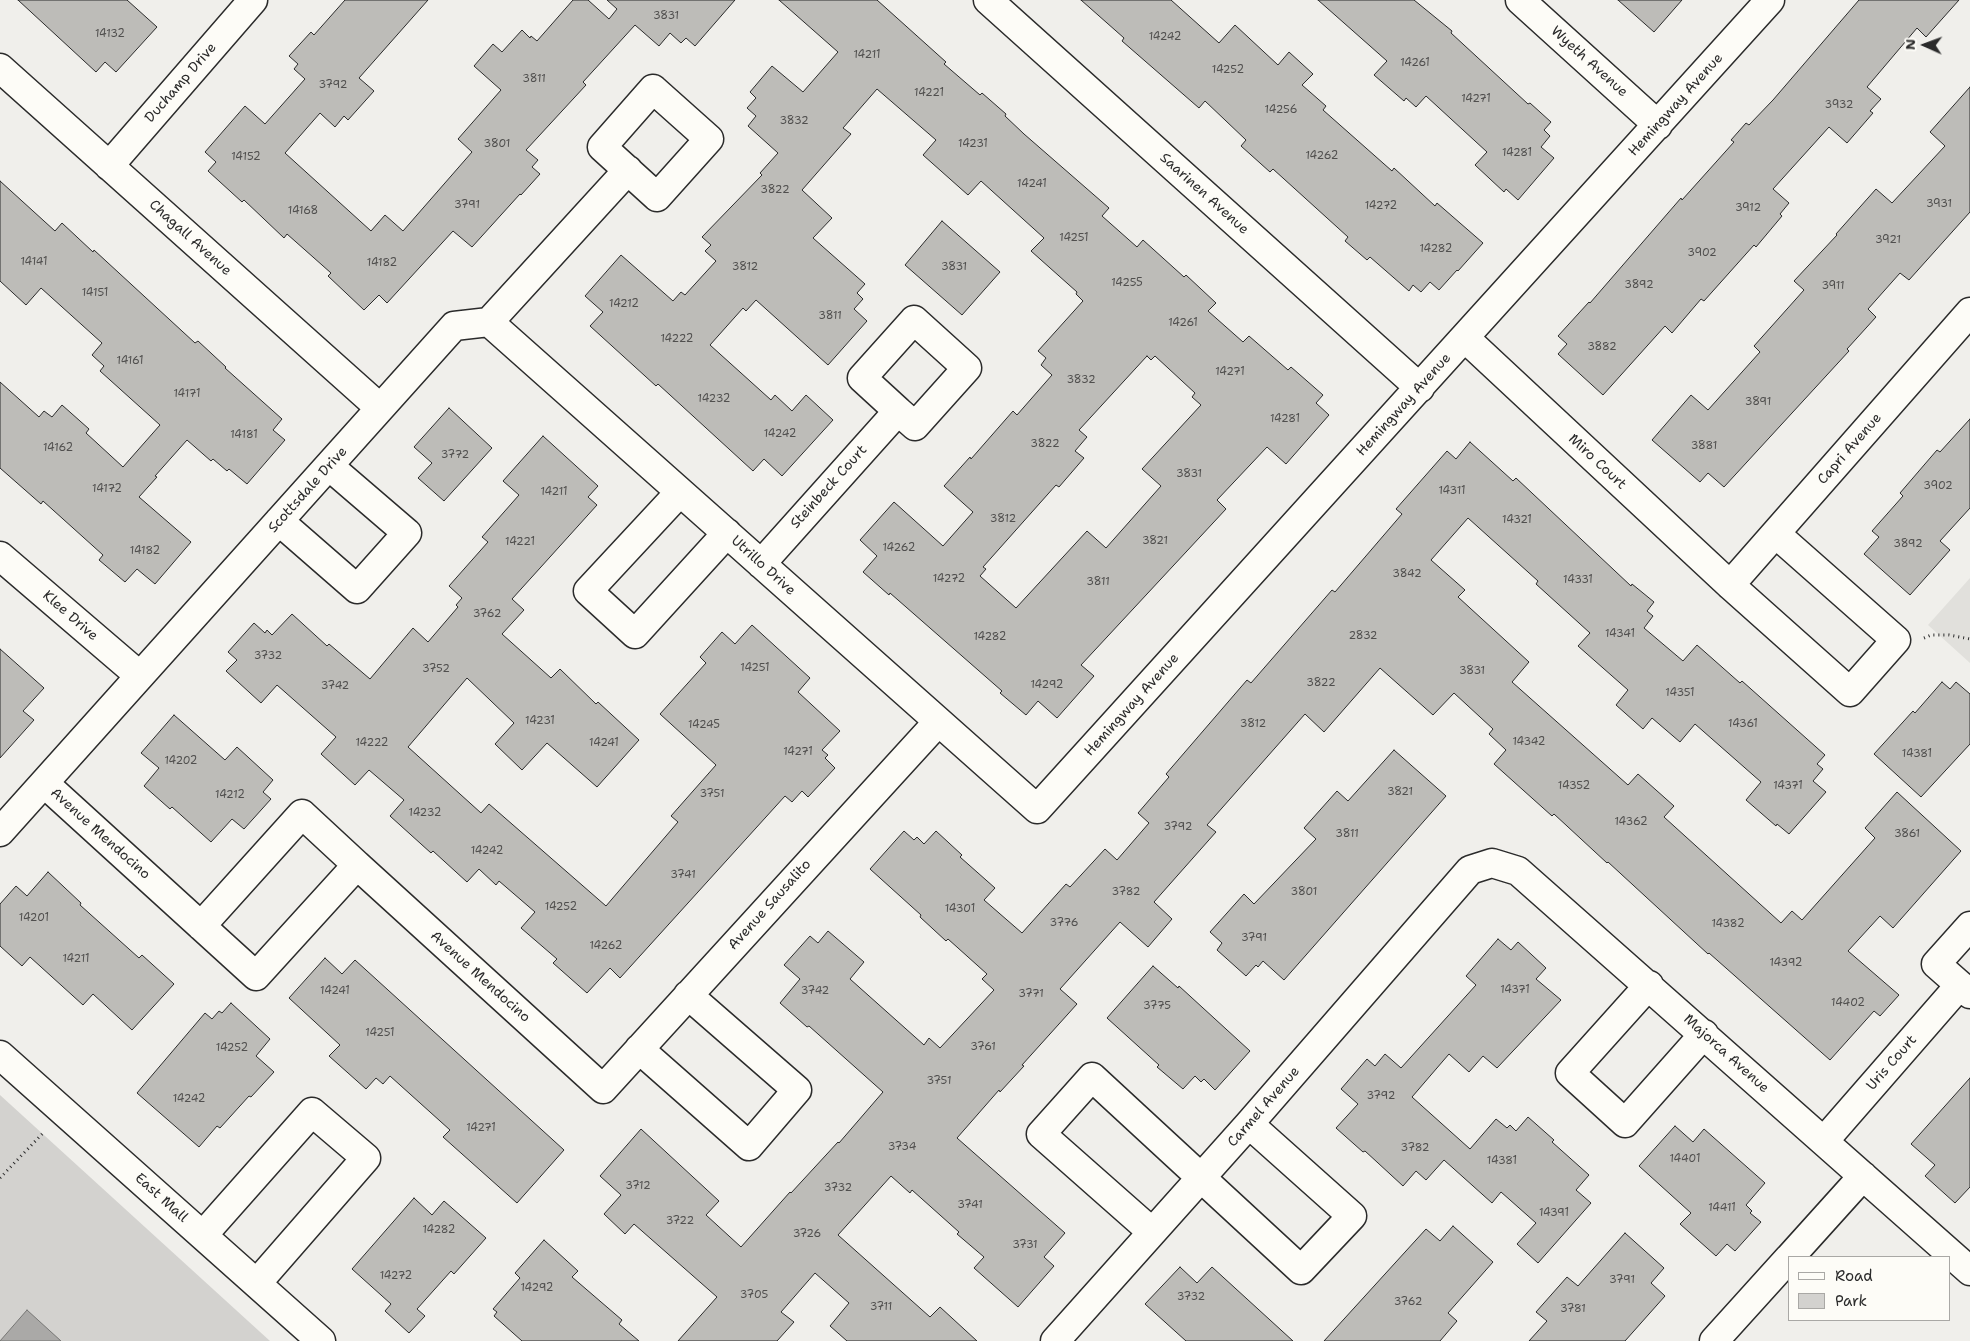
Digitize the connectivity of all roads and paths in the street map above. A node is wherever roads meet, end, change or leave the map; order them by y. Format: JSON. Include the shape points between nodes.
{"nodes":[{"id":1,"x":253,"y":0,"type":"edge"},
{"id":2,"x":988,"y":0,"type":"edge"},
{"id":3,"x":1520,"y":0,"type":"edge"},
{"id":4,"x":1770,"y":0,"type":"edge"},
{"id":5,"x":0,"y":68,"type":"edge"},
{"id":6,"x":1658,"y":125,"type":"junction"},
{"id":7,"x":109,"y":166,"type":"junction"},
{"id":8,"x":628,"y":170,"type":"dead end"},
{"id":9,"x":1970,"y":312,"type":"edge"},
{"id":10,"x":489,"y":322,"type":"junction"},
{"id":11,"x":1465,"y":338,"type":"junction"},
{"id":12,"x":1420,"y":388,"type":"junction"},
{"id":13,"x":380,"y":408,"type":"junction"},
{"id":14,"x":898,"y":411,"type":"dead end"},
{"id":15,"x":329,"y":466,"type":"junction"},
{"id":16,"x":680,"y":492,"type":"junction"},
{"id":17,"x":279,"y":521,"type":"junction"},
{"id":18,"x":727,"y":533,"type":"junction"},
{"id":19,"x":1776,"y":534,"type":"junction"},
{"id":20,"x":0,"y":556,"type":"edge"},
{"id":21,"x":761,"y":564,"type":"junction"},
{"id":22,"x":1730,"y":585,"type":"junction"},
{"id":23,"x":1970,"y":639,"type":"edge"},
{"id":24,"x":1896,"y":640,"type":"junction"},
{"id":25,"x":140,"y":676,"type":"junction"},
{"id":26,"x":938,"y":722,"type":"junction"},
{"id":27,"x":44,"y":783,"type":"junction"},
{"id":28,"x":1037,"y":810,"type":"joint"},
{"id":29,"x":0,"y":832,"type":"edge"},
{"id":30,"x":357,"y":865,"type":"junction"},
{"id":31,"x":1470,"y":870,"type":"joint"},
{"id":32,"x":201,"y":926,"type":"junction"},
{"id":33,"x":1970,"y":926,"type":"edge"},
{"id":34,"x":1649,"y":985,"type":"junction"},
{"id":35,"x":1965,"y":990,"type":"edge"},
{"id":36,"x":688,"y":995,"type":"junction"},
{"id":37,"x":1704,"y":1034,"type":"junction"},
{"id":38,"x":639,"y":1049,"type":"junction"},
{"id":39,"x":0,"y":1056,"type":"edge"},
{"id":40,"x":603,"y":1089,"type":"joint"},
{"id":41,"x":64,"y":1112,"type":"junction"},
{"id":42,"x":1249,"y":1124,"type":"junction"},
{"id":43,"x":1824,"y":1141,"type":"junction"},
{"id":44,"x":1863,"y":1176,"type":"junction"},
{"id":45,"x":1201,"y":1177,"type":"junction"},
{"id":46,"x":0,"y":1178,"type":"edge"},
{"id":47,"x":1152,"y":1232,"type":"junction"},
{"id":48,"x":202,"y":1235,"type":"junction"},
{"id":49,"x":1791,"y":1256,"type":"edge"},
{"id":50,"x":1788,"y":1259,"type":"edge"},
{"id":51,"x":1970,"y":1271,"type":"edge"},
{"id":52,"x":257,"y":1283,"type":"junction"},
{"id":53,"x":321,"y":1341,"type":"edge"},
{"id":54,"x":1054,"y":1341,"type":"edge"},
{"id":55,"x":1714,"y":1341,"type":"edge"}],
"edges":[{"from":1,"to":7,"type":"street","name":"Duchamp Drive"},
{"from":2,"to":12,"type":"street","name":"Saarinen Avenue"},
{"from":3,"to":6,"type":"street","name":"Wyeth Avenue"},
{"from":4,"to":6,"type":"street","name":"Hemingway Avenue"},
{"from":5,"to":7,"type":"street","name":"Chagall Avenue"},
{"from":6,"to":11,"type":"street","name":"Hemingway Avenue"},
{"from":7,"to":13,"type":"street","name":"Chagall Avenue"},
{"from":8,"to":10,"type":"street"},
{"from":9,"to":19,"type":"street","name":"Capri Avenue"},
{"from":10,"to":13,"type":"street","name":"Scottsdale Drive","via":[[454,326]]},
{"from":10,"to":16,"type":"street","name":"Utrillo Drive"},
{"from":11,"to":12,"type":"street","name":"Hemingway Avenue"},
{"from":11,"to":22,"type":"street","name":"Miro Court"},
{"from":12,"to":28,"type":"street","name":"Hemingway Avenue"},
{"from":13,"to":15,"type":"street","name":"Scottsdale Drive"},
{"from":14,"to":21,"type":"street","name":"Steinbeck Court"},
{"from":15,"to":17,"type":"street","name":"Scottsdale Drive"},
{"from":15,"to":17,"type":"street","via":[[408,532],[357,589]]},
{"from":16,"to":18,"type":"street","name":"Utrillo Drive"},
{"from":16,"to":18,"type":"street","via":[[588,591],[635,634]]},
{"from":17,"to":25,"type":"street","name":"Scottsdale Drive"},
{"from":18,"to":21,"type":"street","name":"Utrillo Drive"},
{"from":19,"to":22,"type":"street","name":"Capri Avenue"},
{"from":19,"to":24,"type":"street"},
{"from":20,"to":25,"type":"street","name":"Klee Drive"},
{"from":21,"to":26,"type":"street","name":"Utrillo Drive"},
{"from":22,"to":24,"type":"street","name":"Miro Court","via":[[1850,692]]},
{"from":23,"to":24,"type":"path","via":[[1931,635]]},
{"from":25,"to":27,"type":"street","name":"Scottsdale Drive"},
{"from":26,"to":28,"type":"street","name":"Utrillo Drive"},
{"from":26,"to":36,"type":"street","name":"Avenue Sausalito"},
{"from":27,"to":29,"type":"street","name":"Scottsdale Drive"},
{"from":27,"to":32,"type":"street","name":"Avenue Mendocino"},
{"from":30,"to":32,"type":"street","name":"Avenue Mendocino","via":[[256,976]]},
{"from":30,"to":32,"type":"street","name":"Avenue Mendocino","via":[[302,814]]},
{"from":30,"to":40,"type":"street","name":"Avenue Mendocino"},
{"from":31,"to":34,"type":"street","name":"Majorca Avenue","via":[[1492,863],[1518,871]]},
{"from":31,"to":42,"type":"street","name":"Carmel Avenue"},
{"from":33,"to":35,"type":"street","name":"Uris Court","via":[[1936,964]]},
{"from":34,"to":37,"type":"street","name":"Majorca Avenue"},
{"from":34,"to":37,"type":"street","via":[[1570,1073],[1625,1123]]},
{"from":35,"to":43,"type":"street","name":"Uris Court"},
{"from":36,"to":38,"type":"street","name":"Avenue Sausalito"},
{"from":36,"to":38,"type":"street","via":[[797,1090],[750,1146]]},
{"from":37,"to":43,"type":"street","name":"Majorca Avenue"},
{"from":38,"to":40,"type":"street","name":"Avenue Sausalito"},
{"from":39,"to":41,"type":"street","name":"East Mall"},
{"from":41,"to":46,"type":"path"},
{"from":41,"to":48,"type":"street","name":"East Mall"},
{"from":42,"to":45,"type":"street","name":"Carmel Avenue"},
{"from":42,"to":45,"type":"street","via":[[1352,1216],[1302,1270]]},
{"from":43,"to":44,"type":"street","name":"Majorca Avenue"},
{"from":44,"to":49,"type":"street"},
{"from":44,"to":51,"type":"street","name":"Majorca Avenue"},
{"from":45,"to":47,"type":"street","name":"Carmel Avenue"},
{"from":45,"to":47,"type":"street","via":[[1092,1077],[1041,1134]]},
{"from":47,"to":54,"type":"street","name":"Carmel Avenue"},
{"from":48,"to":52,"type":"street","name":"East Mall"},
{"from":48,"to":52,"type":"street","via":[[312,1112],[366,1158]]},
{"from":50,"to":55,"type":"street"},
{"from":52,"to":53,"type":"street","name":"East Mall"}]}
